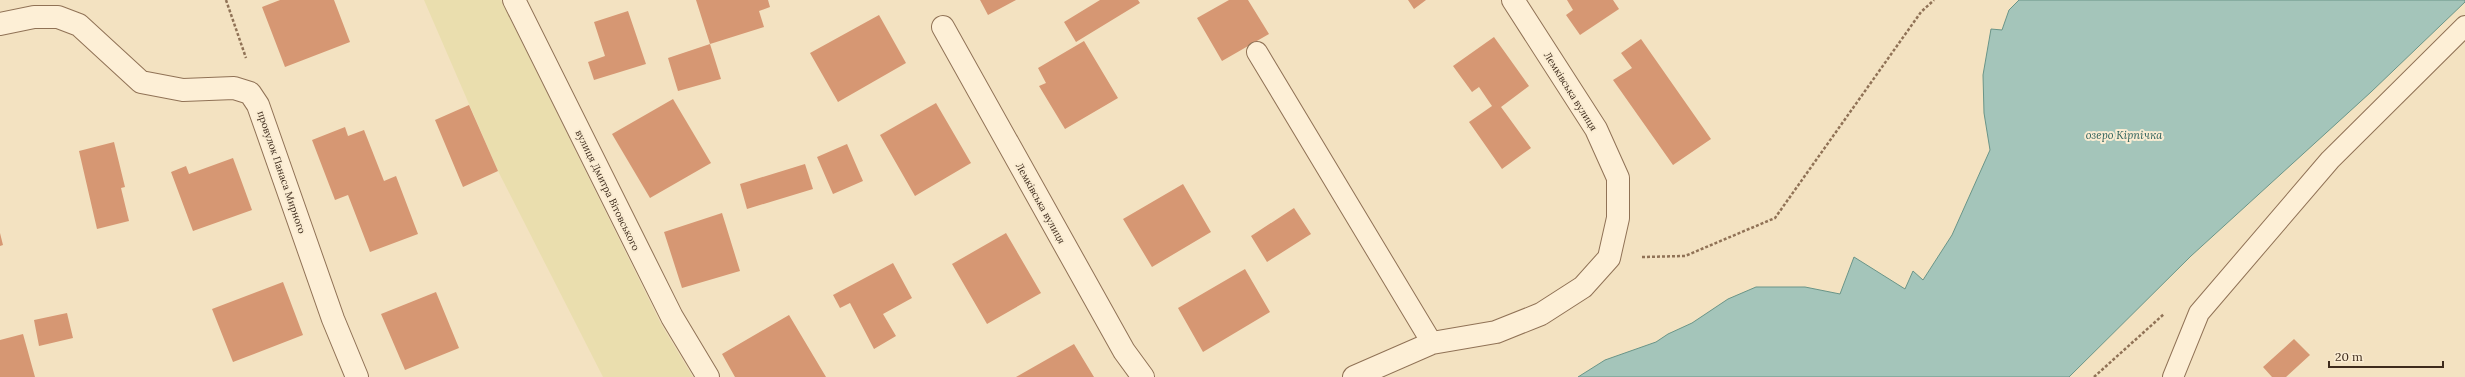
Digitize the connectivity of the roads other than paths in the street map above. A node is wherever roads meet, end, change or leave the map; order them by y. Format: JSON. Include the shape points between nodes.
{"nodes":[{"id":1,"x":514,"y":0,"type":"edge"},
{"id":2,"x":1513,"y":0,"type":"edge"},
{"id":3,"x":0,"y":24,"type":"edge"},
{"id":4,"x":2465,"y":26,"type":"edge"},
{"id":5,"x":943,"y":27,"type":"dead end"},
{"id":6,"x":1256,"y":52,"type":"dead end"},
{"id":7,"x":1432,"y":342,"type":"junction"},
{"id":8,"x":356,"y":377,"type":"edge"},
{"id":9,"x":708,"y":377,"type":"edge"},
{"id":10,"x":1142,"y":377,"type":"edge"},
{"id":11,"x":1354,"y":377,"type":"edge"},
{"id":12,"x":2174,"y":377,"type":"edge"}],
"edges":[{"from":1,"to":9,"type":"street","name":"вулиця Дмитра Вітовського","via":[[672,317]]},
{"from":2,"to":7,"type":"street","name":"Лемківська вулиця","via":[[1596,129],[1618,178],[1618,218],[1610,258],[1583,288],[1541,314],[1496,332]]},
{"from":3,"to":8,"type":"street","name":"провулок Панаса Мирного","via":[[34,17],[58,17],[79,25],[141,82],[183,90],[234,88],[250,93],[258,105]]},
{"from":4,"to":12,"type":"lane","via":[[2330,160],[2200,314]]},
{"from":5,"to":10,"type":"street","name":"Лемківська вулиця","via":[[1124,351]]},
{"from":6,"to":7,"type":"lane"},
{"from":7,"to":11,"type":"street"}]}
